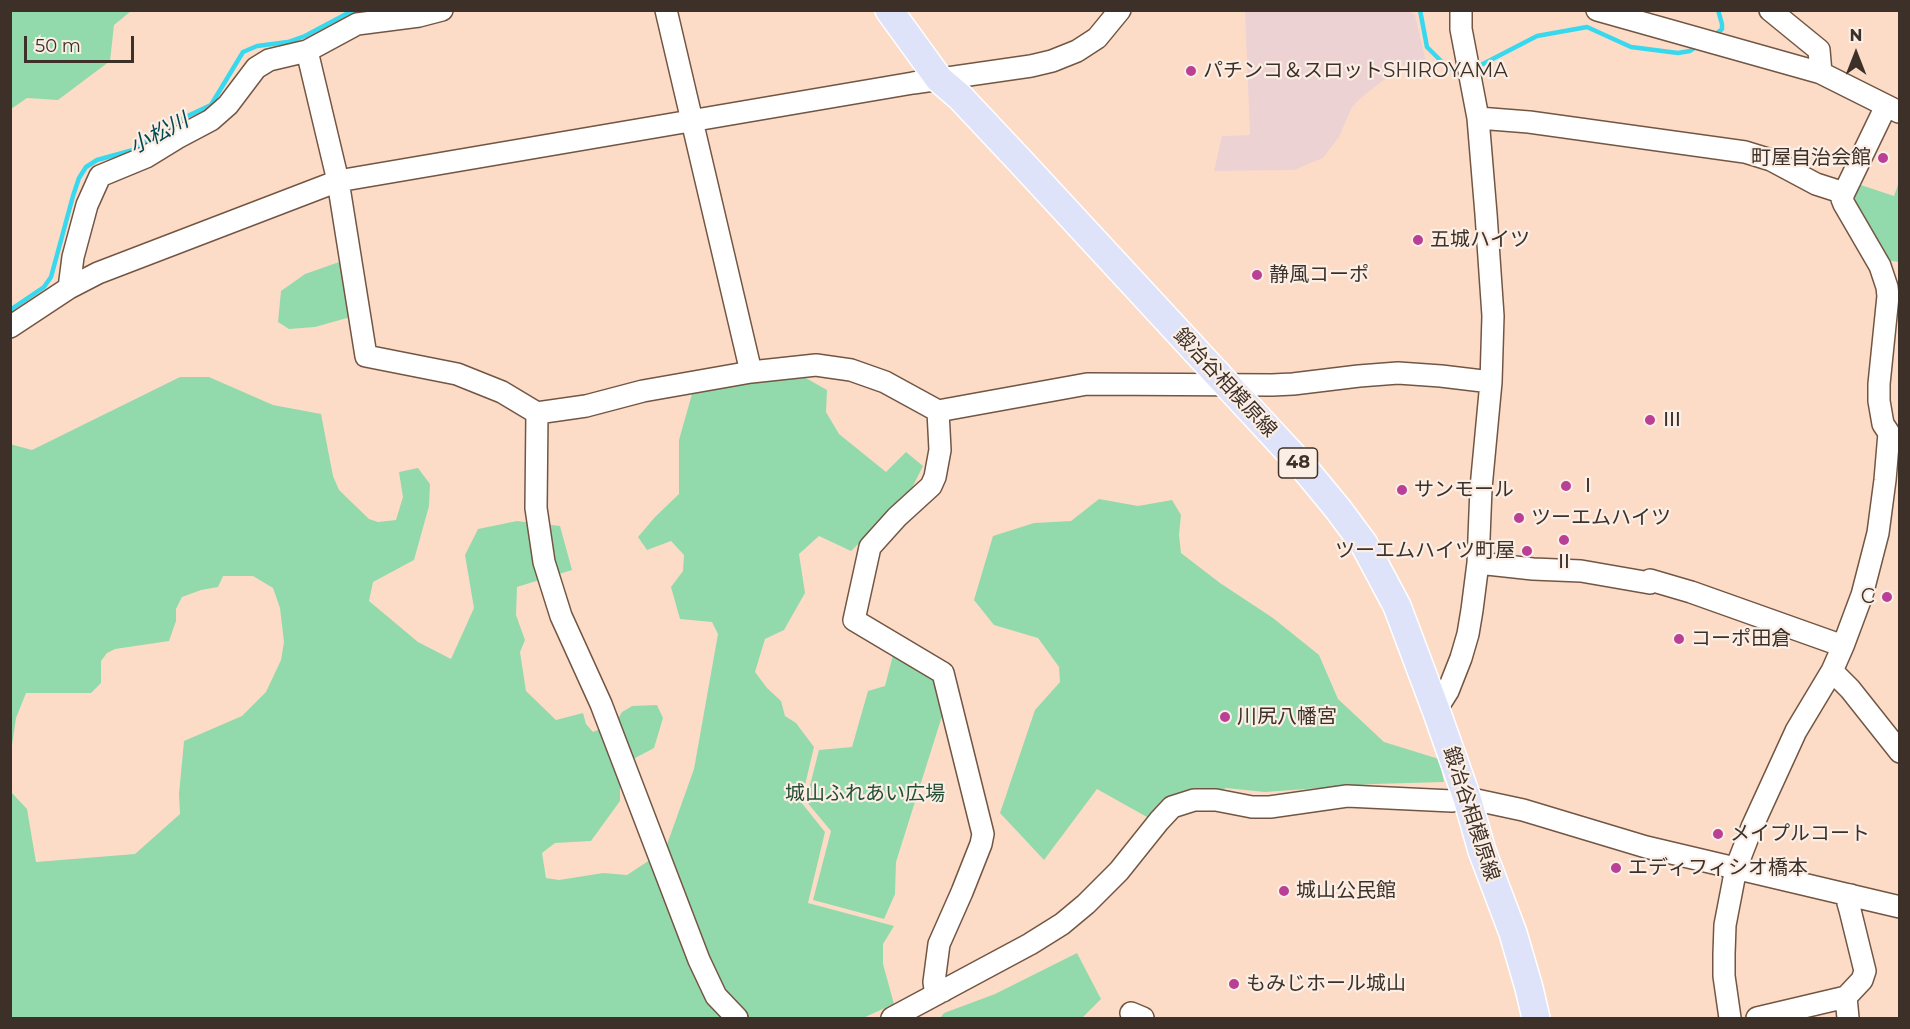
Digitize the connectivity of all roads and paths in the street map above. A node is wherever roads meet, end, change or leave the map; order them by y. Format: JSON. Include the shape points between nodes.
{"nodes":[{"id":1,"x":442,"y":10,"type":"edge"},
{"id":2,"x":666,"y":10,"type":"edge"},
{"id":3,"x":889,"y":10,"type":"edge"},
{"id":4,"x":1120,"y":10,"type":"edge"},
{"id":5,"x":1461,"y":10,"type":"edge"},
{"id":6,"x":1597,"y":10,"type":"edge"},
{"id":7,"x":1770,"y":10,"type":"edge"},
{"id":8,"x":307,"y":51,"type":"junction"},
{"id":9,"x":1821,"y":73,"type":"junction"},
{"id":10,"x":939,"y":79,"type":"junction"},
{"id":11,"x":1893,"y":109,"type":"edge"},
{"id":12,"x":1478,"y":118,"type":"junction"},
{"id":13,"x":691,"y":120,"type":"junction"},
{"id":14,"x":338,"y":181,"type":"junction"},
{"id":15,"x":1844,"y":193,"type":"junction"},
{"id":16,"x":69,"y":288,"type":"junction"},
{"id":17,"x":10,"y":327,"type":"edge"},
{"id":18,"x":751,"y":372,"type":"junction"},
{"id":19,"x":1491,"y":382,"type":"junction"},
{"id":20,"x":1226,"y":384,"type":"junction"},
{"id":21,"x":938,"y":411,"type":"junction"},
{"id":22,"x":537,"y":413,"type":"junction"},
{"id":23,"x":1894,"y":435,"type":"edge"},
{"id":24,"x":1478,"y":563,"type":"junction"},
{"id":25,"x":1843,"y":646,"type":"junction"},
{"id":26,"x":1832,"y":671,"type":"junction"},
{"id":27,"x":1436,"y":710,"type":"junction"},
{"id":28,"x":1899,"y":752,"type":"edge"},
{"id":29,"x":1467,"y":798,"type":"junction"},
{"id":30,"x":1736,"y":868,"type":"junction"},
{"id":31,"x":1851,"y":895,"type":"junction"},
{"id":32,"x":1899,"y":907,"type":"edge"},
{"id":33,"x":943,"y":991,"type":"junction"},
{"id":34,"x":1846,"y":996,"type":"junction"},
{"id":35,"x":1768,"y":1017,"type":"edge"},
{"id":36,"x":736,"y":1018,"type":"edge"},
{"id":37,"x":892,"y":1018,"type":"edge"},
{"id":38,"x":1536,"y":1018,"type":"edge"},
{"id":39,"x":1730,"y":1018,"type":"edge"},
{"id":40,"x":1848,"y":1018,"type":"edge"}],
"edges":[{"from":1,"to":8,"type":"street","via":[[357,24]]},
{"from":2,"to":13,"type":"street"},
{"from":3,"to":10,"type":"main road","name":"鍛冶谷相模原線","number":"48"},
{"from":4,"to":10,"type":"street","via":[[1097,38],[1052,61]]},
{"from":5,"to":12,"type":"street"},
{"from":6,"to":9,"type":"street"},
{"from":7,"to":9,"type":"street","via":[[1819,50]]},
{"from":8,"to":14,"type":"street"},
{"from":8,"to":16,"type":"street","via":[[268,60],[256,68],[228,105],[211,120],[146,157],[100,176],[87,205]]},
{"from":9,"to":11,"type":"street"},
{"from":10,"to":13,"type":"street"},
{"from":10,"to":20,"type":"main road","name":"鍛冶谷相模原線","number":"48"},
{"from":11,"to":15,"type":"street"},
{"from":12,"to":15,"type":"street","via":[[1745,152]]},
{"from":12,"to":19,"type":"street","via":[[1493,316]]},
{"from":13,"to":14,"type":"street"},
{"from":13,"to":18,"type":"street"},
{"from":14,"to":16,"type":"street"},
{"from":14,"to":22,"type":"street","via":[[366,356],[457,374],[502,392]]},
{"from":15,"to":23,"type":"street","via":[[1844,204],[1880,266],[1887,286],[1879,401],[1883,424]]},
{"from":16,"to":17,"type":"street"},
{"from":18,"to":21,"type":"street","via":[[816,365],[851,370],[885,382]]},
{"from":18,"to":22,"type":"street"},
{"from":19,"to":20,"type":"street","via":[[1398,373],[1293,384]]},
{"from":19,"to":24,"type":"street","via":[[1480,488]]},
{"from":20,"to":21,"type":"street","via":[[1086,384]]},
{"from":20,"to":27,"type":"main road","name":"鍛冶谷相模原線","number":"48","via":[[1305,469],[1364,544],[1397,606]]},
{"from":21,"to":33,"type":"street","via":[[940,450],[935,477],[931,486],[870,547],[854,620],[943,673],[983,834],[939,944],[934,982],[935,989]]},
{"from":22,"to":36,"type":"street","via":[[536,508],[544,562],[561,616],[601,704],[699,960],[716,996]]},
{"from":23,"to":25,"type":"street","via":[[1878,533],[1862,595]]},
{"from":24,"to":25,"type":"street","via":[[1581,571],[1650,582],[1691,592]]},
{"from":24,"to":27,"type":"street","via":[[1465,646],[1448,691]]},
{"from":25,"to":26,"type":"street"},
{"from":26,"to":28,"type":"street"},
{"from":26,"to":30,"type":"street","via":[[1796,731]]},
{"from":27,"to":29,"type":"main road","name":"鍛冶谷相模原線","number":"48"},
{"from":29,"to":30,"type":"street"},
{"from":29,"to":33,"type":"street","via":[[1452,801],[1347,796],[1270,807],[1194,800],[1172,807],[1119,871],[1062,924]]},
{"from":29,"to":38,"type":"main road","name":"鍛冶谷相模原線","number":"48"},
{"from":30,"to":31,"type":"street"},
{"from":30,"to":39,"type":"street","via":[[1725,925],[1724,976]]},
{"from":31,"to":32,"type":"street"},
{"from":31,"to":34,"type":"street","via":[[1848,903],[1864,971],[1862,980]]},
{"from":33,"to":37,"type":"street"},
{"from":34,"to":35,"type":"street"},
{"from":34,"to":40,"type":"street"}]}
